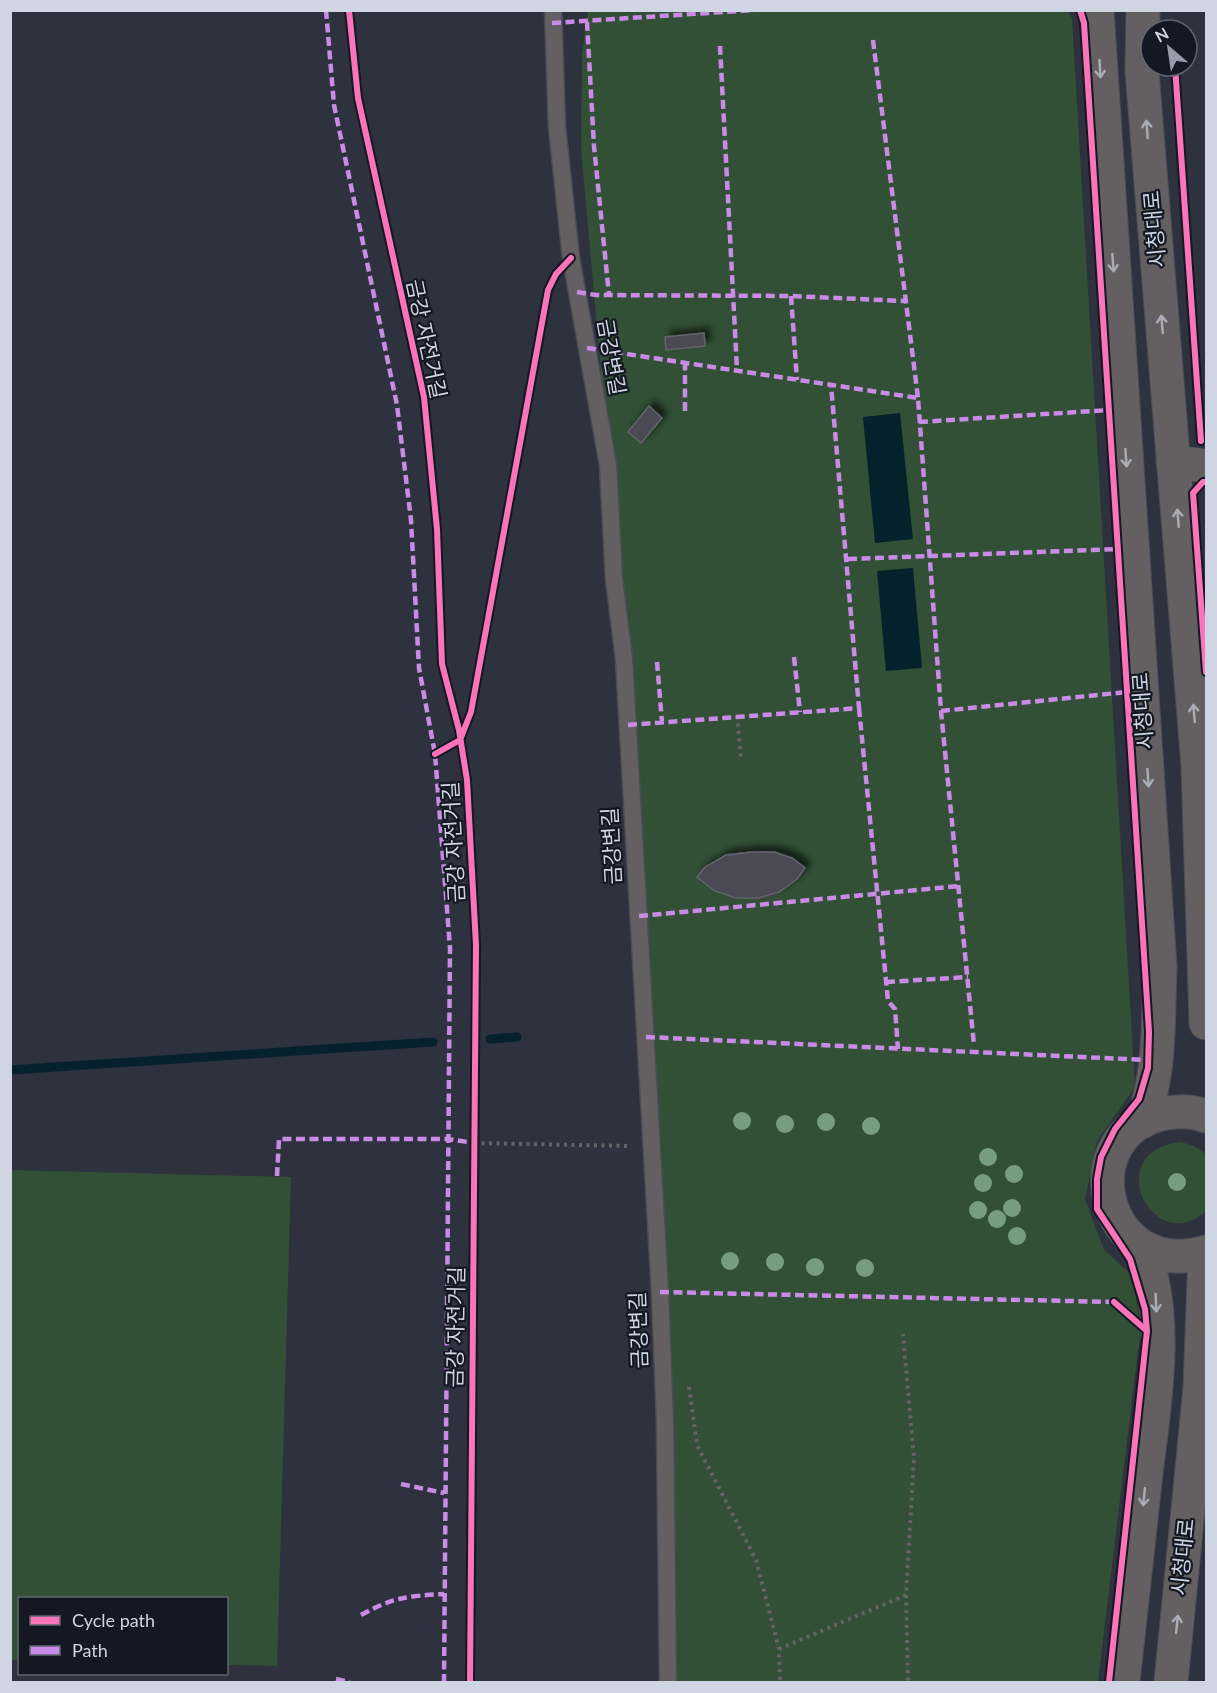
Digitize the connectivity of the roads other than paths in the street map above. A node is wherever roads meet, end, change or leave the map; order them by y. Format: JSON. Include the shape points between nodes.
{"nodes":[{"id":1,"x":553,"y":10,"type":"edge"},
{"id":2,"x":1097,"y":10,"type":"edge"},
{"id":3,"x":1143,"y":10,"type":"edge"},
{"id":4,"x":1173,"y":462,"type":"junction"},
{"id":5,"x":1206,"y":466,"type":"edge"},
{"id":6,"x":1206,"y":1023,"type":"edge"},
{"id":7,"x":1206,"y":1116,"type":"edge"},
{"id":8,"x":1142,"y":1122,"type":"junction"},
{"id":9,"x":1142,"y":1246,"type":"junction"},
{"id":10,"x":1206,"y":1252,"type":"edge"},
{"id":11,"x":668,"y":1683,"type":"edge"},
{"id":12,"x":1123,"y":1683,"type":"edge"},
{"id":13,"x":1171,"y":1683,"type":"edge"}],
"edges":[{"from":1,"to":11,"type":"lane","name":"금강변길","via":[[557,126],[571,258],[608,465],[614,579],[624,659],[665,1421]]},
{"from":2,"to":8,"type":"street","name":"시청대로","one_way":true,"via":[[1160,967],[1157,1060],[1152,1098]]},
{"from":4,"to":3,"type":"street","name":"시청대로","one_way":true,"via":[[1142,71]]},
{"from":4,"to":5,"type":"street"},
{"from":6,"to":4,"type":"street","name":"시청대로","one_way":true,"via":[[1198,766]]},
{"from":7,"to":8,"type":"street","via":[[1179,1111]]},
{"from":8,"to":9,"type":"street","via":[[1115,1148],[1107,1173],[1107,1198],[1116,1222],[1133,1242]]},
{"from":9,"to":10,"type":"street","via":[[1155,1254],[1180,1258]]},
{"from":9,"to":12,"type":"street","one_way":true,"via":[[1153,1273],[1156,1298],[1156,1383]]},
{"from":13,"to":10,"type":"street","name":"시청대로","one_way":true,"via":[[1200,1388]]}]}
